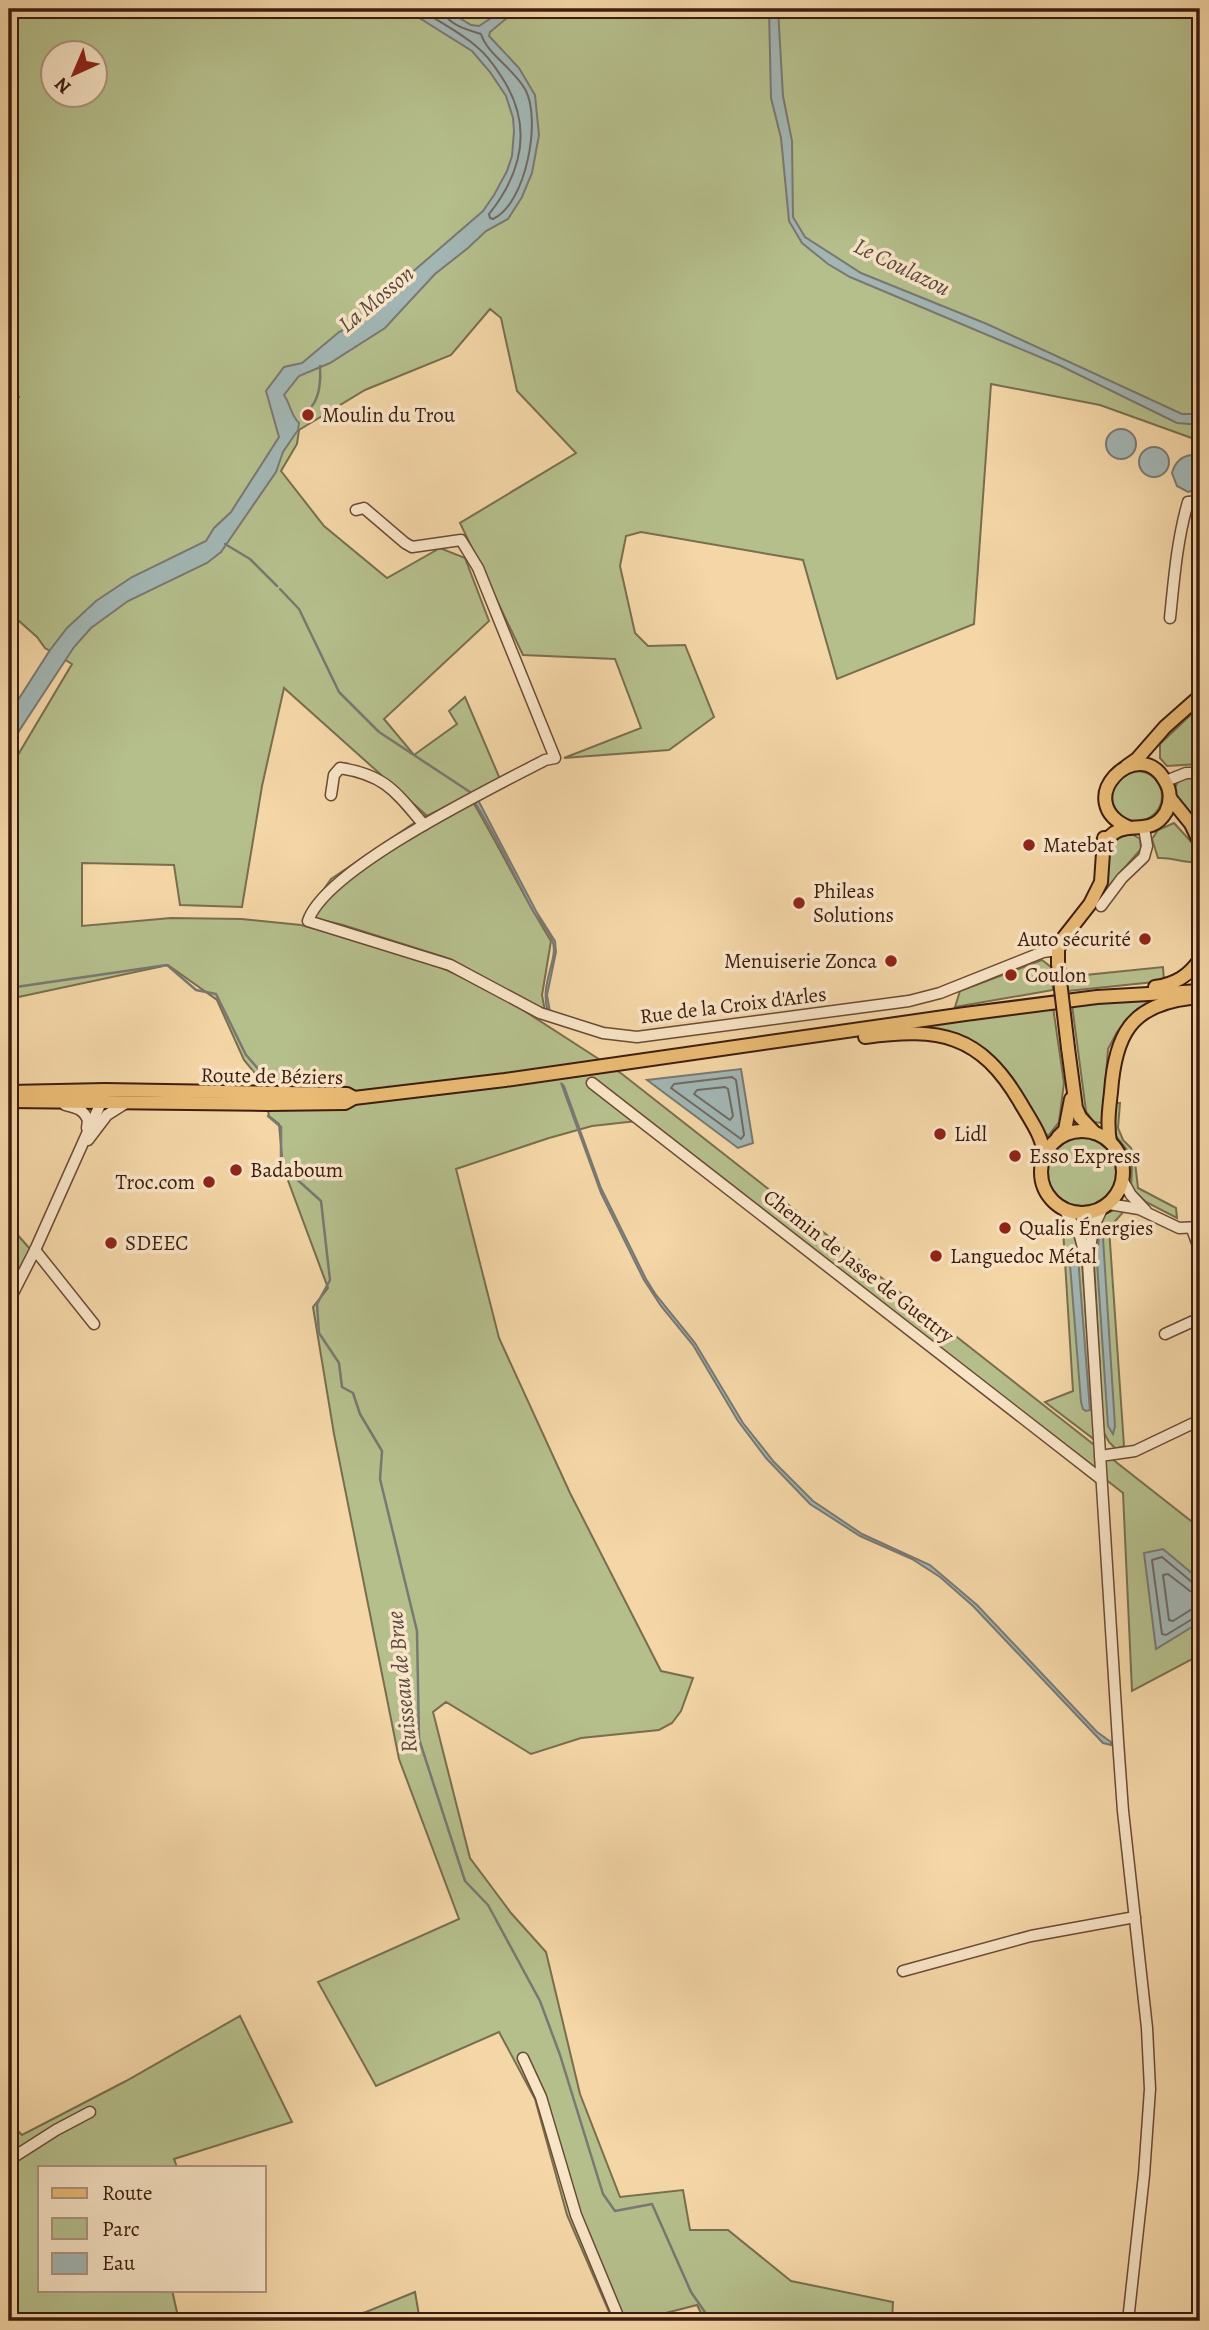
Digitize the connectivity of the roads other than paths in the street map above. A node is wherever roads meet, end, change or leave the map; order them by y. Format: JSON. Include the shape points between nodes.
{"nodes":[{"id":1,"x":1200,"y":501,"type":"edge"},
{"id":2,"x":356,"y":510,"type":"dead end"},
{"id":3,"x":1170,"y":618,"type":"dead end"},
{"id":4,"x":1200,"y":696,"type":"edge"},
{"id":5,"x":1155,"y":736,"type":"junction"},
{"id":6,"x":1127,"y":766,"type":"junction"},
{"id":7,"x":1200,"y":773,"type":"edge"},
{"id":8,"x":1162,"y":777,"type":"junction"},
{"id":9,"x":331,"y":795,"type":"dead end"},
{"id":10,"x":1170,"y":798,"type":"junction"},
{"id":11,"x":1108,"y":808,"type":"junction"},
{"id":12,"x":1160,"y":819,"type":"junction"},
{"id":13,"x":424,"y":825,"type":"junction"},
{"id":14,"x":1130,"y":828,"type":"junction"},
{"id":15,"x":1143,"y":828,"type":"junction"},
{"id":16,"x":1198,"y":838,"type":"edge"},
{"id":17,"x":1103,"y":846,"type":"junction"},
{"id":18,"x":1101,"y":906,"type":"dead end"},
{"id":19,"x":1058,"y":950,"type":"junction"},
{"id":20,"x":1200,"y":958,"type":"edge"},
{"id":21,"x":1200,"y":991,"type":"edge"},
{"id":22,"x":1200,"y":997,"type":"edge"},
{"id":23,"x":1007,"y":1008,"type":"junction"},
{"id":24,"x":705,"y":1052,"type":"junction"},
{"id":25,"x":593,"y":1083,"type":"dead end"},
{"id":26,"x":1072,"y":1088,"type":"junction"},
{"id":27,"x":9,"y":1092,"type":"edge"},
{"id":28,"x":354,"y":1098,"type":"junction"},
{"id":29,"x":9,"y":1101,"type":"edge"},
{"id":30,"x":49,"y":1101,"type":"junction"},
{"id":31,"x":105,"y":1103,"type":"junction"},
{"id":32,"x":1095,"y":1133,"type":"junction"},
{"id":33,"x":1056,"y":1140,"type":"junction"},
{"id":34,"x":1110,"y":1142,"type":"junction"},
{"id":35,"x":82,"y":1149,"type":"junction"},
{"id":36,"x":1044,"y":1156,"type":"junction"},
{"id":37,"x":1123,"y":1181,"type":"junction"},
{"id":38,"x":1105,"y":1207,"type":"junction"},
{"id":39,"x":1064,"y":1209,"type":"junction"},
{"id":40,"x":1149,"y":1213,"type":"junction"},
{"id":41,"x":1196,"y":1228,"type":"edge"},
{"id":42,"x":35,"y":1250,"type":"junction"},
{"id":43,"x":1200,"y":1251,"type":"edge"},
{"id":44,"x":1088,"y":1263,"type":"junction"},
{"id":45,"x":9,"y":1301,"type":"edge"},
{"id":46,"x":1200,"y":1318,"type":"edge"},
{"id":47,"x":94,"y":1324,"type":"dead end"},
{"id":48,"x":1165,"y":1334,"type":"dead end"},
{"id":49,"x":1200,"y":1420,"type":"edge"},
{"id":50,"x":1100,"y":1456,"type":"junction"},
{"id":51,"x":1101,"y":1479,"type":"junction"},
{"id":52,"x":1135,"y":1917,"type":"junction"},
{"id":53,"x":903,"y":1971,"type":"dead end"},
{"id":54,"x":523,"y":2058,"type":"dead end"},
{"id":55,"x":90,"y":2112,"type":"dead end"},
{"id":56,"x":9,"y":2160,"type":"edge"},
{"id":57,"x":621,"y":2321,"type":"edge"},
{"id":58,"x":1128,"y":2321,"type":"edge"}],
"edges":[{"from":1,"to":3,"type":"street","via":[[1188,502],[1183,519]]},
{"from":2,"to":13,"type":"street","via":[[364,508],[412,547],[461,540],[478,568],[555,758]]},
{"from":4,"to":5,"type":"main road"},
{"from":5,"to":6,"type":"main road"},
{"from":5,"to":8,"type":"main road","via":[[1148,754]]},
{"from":6,"to":8,"type":"main road","via":[[1149,766]]},
{"from":6,"to":11,"type":"main road","via":[[1111,778],[1105,798]]},
{"from":7,"to":8,"type":"street"},
{"from":8,"to":10,"type":"main road"},
{"from":9,"to":13,"type":"street","via":[[340,768],[376,777]]},
{"from":10,"to":12,"type":"main road"},
{"from":10,"to":16,"type":"main road"},
{"from":11,"to":14,"type":"main road","via":[[1120,824]]},
{"from":11,"to":17,"type":"main road"},
{"from":12,"to":15,"type":"main road"},
{"from":12,"to":16,"type":"main road","via":[[1180,820]]},
{"from":13,"to":19,"type":"street","name":"Rue de la Croix d'Arles","via":[[332,888],[308,921],[450,965],[541,1013],[603,1033],[637,1037],[909,1001]]},
{"from":14,"to":15,"type":"main road"},
{"from":14,"to":17,"type":"main road","via":[[1114,832]]},
{"from":15,"to":18,"type":"street","via":[[1144,857]]},
{"from":17,"to":19,"type":"main road","via":[[1101,882]]},
{"from":19,"to":26,"type":"main road","bridge":true},
{"from":20,"to":23,"type":"main road","via":[[1185,976],[1167,985]]},
{"from":21,"to":23,"type":"main road"},
{"from":22,"to":34,"type":"main road","via":[[1149,1010],[1121,1038],[1113,1063]]},
{"from":23,"to":24,"type":"main road"},
{"from":24,"to":28,"type":"main road"},
{"from":24,"to":36,"type":"main road","via":[[915,1033],[939,1035],[963,1043],[994,1065],[1038,1132]]},
{"from":25,"to":51,"type":"street","name":"Chemin de Jasse de Guettry"},
{"from":26,"to":32,"type":"main road","via":[[1080,1117]]},
{"from":26,"to":33,"type":"main road","via":[[1065,1130]]},
{"from":27,"to":31,"type":"main road","name":"Route de Béziers"},
{"from":28,"to":31,"type":"main road","name":"Route de Béziers","via":[[347,1094]]},
{"from":28,"to":31,"type":"main road","name":"Route de Béziers","via":[[345,1103]]},
{"from":29,"to":30,"type":"main road","name":"Route de Béziers"},
{"from":30,"to":31,"type":"main road","name":"Route de Béziers"},
{"from":30,"to":35,"type":"street","via":[[85,1113],[88,1120]]},
{"from":31,"to":35,"type":"street","via":[[95,1112]]},
{"from":32,"to":33,"type":"main road","via":[[1068,1133]]},
{"from":32,"to":34,"type":"main road"},
{"from":33,"to":36,"type":"main road"},
{"from":34,"to":37,"type":"main road","via":[[1119,1153]]},
{"from":35,"to":42,"type":"street"},
{"from":36,"to":39,"type":"main road","via":[[1041,1176],[1045,1190]]},
{"from":37,"to":38,"type":"main road"},
{"from":37,"to":40,"type":"street"},
{"from":38,"to":39,"type":"main road","via":[[1089,1213]]},
{"from":38,"to":40,"type":"street","via":[[1124,1205]]},
{"from":38,"to":44,"type":"street","via":[[1093,1228]]},
{"from":39,"to":44,"type":"street","via":[[1080,1236]]},
{"from":40,"to":41,"type":"street","via":[[1179,1228]]},
{"from":41,"to":43,"type":"street"},
{"from":42,"to":45,"type":"street"},
{"from":42,"to":47,"type":"street"},
{"from":44,"to":50,"type":"street"},
{"from":46,"to":48,"type":"street"},
{"from":49,"to":50,"type":"street","via":[[1135,1451]]},
{"from":50,"to":51,"type":"street"},
{"from":51,"to":52,"type":"street","via":[[1121,1788]]},
{"from":52,"to":53,"type":"street","via":[[1031,1936]]},
{"from":52,"to":58,"type":"street","via":[[1150,2089]]},
{"from":54,"to":57,"type":"street","via":[[541,2097],[576,2215]]},
{"from":55,"to":56,"type":"street"}]}
